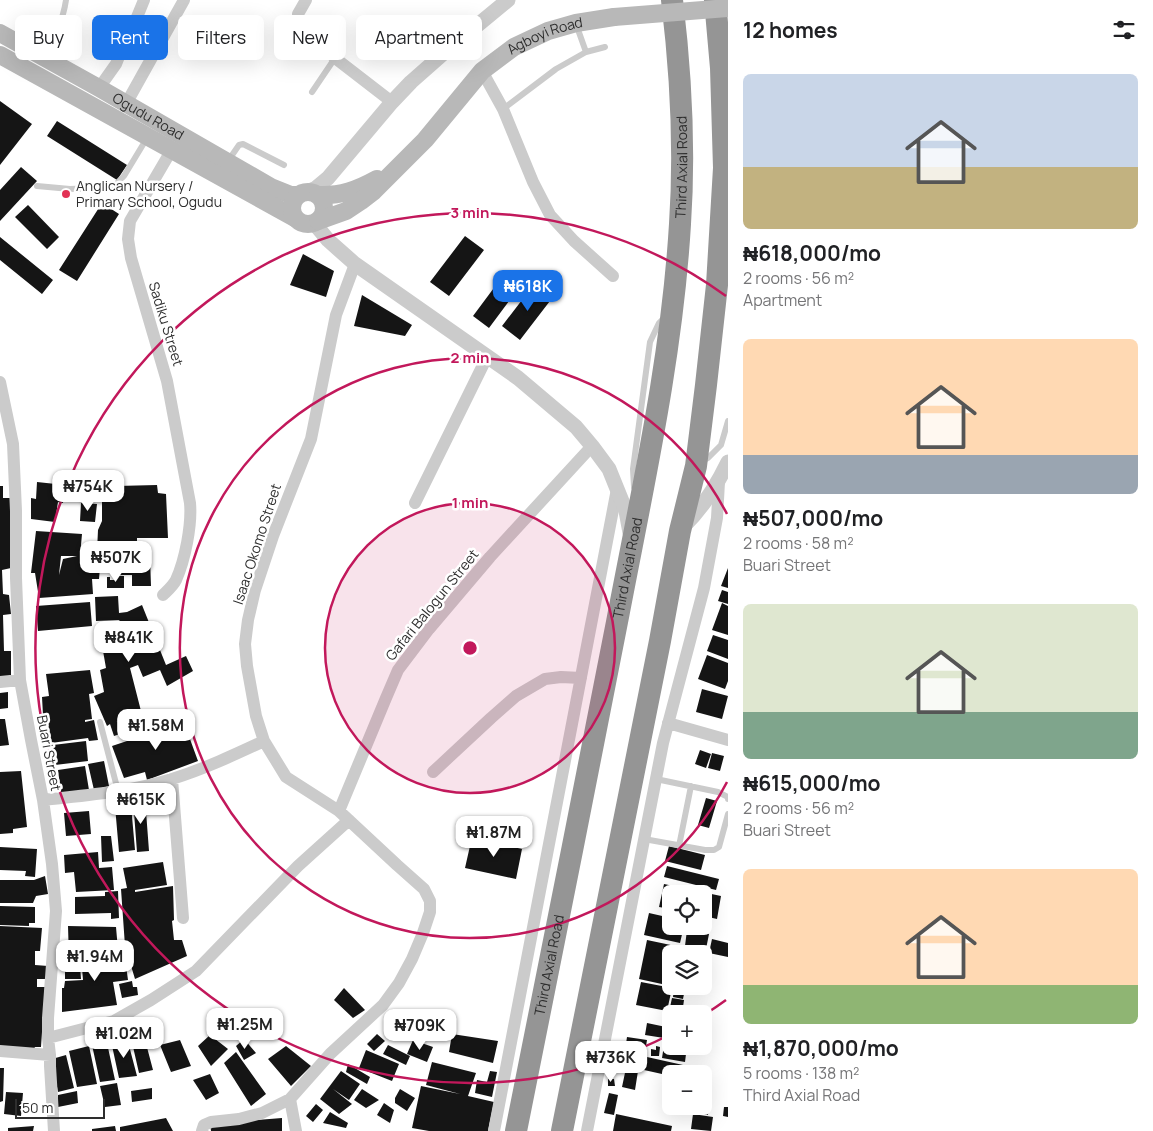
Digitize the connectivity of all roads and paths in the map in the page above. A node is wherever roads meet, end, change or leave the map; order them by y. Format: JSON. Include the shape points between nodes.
{"nodes":[{"id":1,"x":66,"y":0,"type":"edge"},
{"id":2,"x":144,"y":0,"type":"edge"},
{"id":3,"x":184,"y":0,"type":"edge"},
{"id":4,"x":306,"y":0,"type":"edge"},
{"id":5,"x":508,"y":0,"type":"edge"},
{"id":6,"x":672,"y":0,"type":"edge"},
{"id":7,"x":715,"y":0,"type":"edge"},
{"id":8,"x":728,"y":8,"type":"edge"},
{"id":9,"x":63,"y":15,"type":"edge"},
{"id":10,"x":298,"y":15,"type":"edge"},
{"id":11,"x":576,"y":22,"type":"junction"},
{"id":12,"x":0,"y":33,"type":"edge"},
{"id":13,"x":15,"y":41,"type":"edge"},
{"id":14,"x":604,"y":47,"type":"dead end"},
{"id":15,"x":586,"y":52,"type":"junction"},
{"id":16,"x":0,"y":55,"type":"edge"},
{"id":17,"x":48,"y":60,"type":"edge"},
{"id":18,"x":334,"y":60,"type":"edge"},
{"id":19,"x":338,"y":60,"type":"edge"},
{"id":20,"x":482,"y":71,"type":"junction"},
{"id":21,"x":99,"y":88,"type":"junction"},
{"id":22,"x":312,"y":92,"type":"dead end"},
{"id":23,"x":392,"y":102,"type":"junction"},
{"id":24,"x":126,"y":104,"type":"junction"},
{"id":25,"x":503,"y":109,"type":"junction"},
{"id":26,"x":148,"y":137,"type":"junction"},
{"id":27,"x":172,"y":151,"type":"junction"},
{"id":28,"x":408,"y":157,"type":"junction"},
{"id":29,"x":228,"y":162,"type":"junction"},
{"id":30,"x":284,"y":165,"type":"dead end"},
{"id":31,"x":37,"y":186,"type":"dead end"},
{"id":32,"x":308,"y":194,"type":"junction"},
{"id":33,"x":295,"y":218,"type":"junction"},
{"id":34,"x":316,"y":222,"type":"junction"},
{"id":35,"x":355,"y":264,"type":"junction"},
{"id":36,"x":613,"y":276,"type":"dead end"},
{"id":37,"x":486,"y":357,"type":"junction"},
{"id":38,"x":0,"y":382,"type":"edge"},
{"id":39,"x":728,"y":421,"type":"edge"},
{"id":40,"x":592,"y":446,"type":"junction"},
{"id":41,"x":728,"y":462,"type":"edge"},
{"id":42,"x":696,"y":466,"type":"junction"},
{"id":43,"x":719,"y":482,"type":"junction"},
{"id":44,"x":617,"y":489,"type":"junction"},
{"id":45,"x":415,"y":503,"type":"dead end"},
{"id":46,"x":680,"y":530,"type":"junction"},
{"id":47,"x":630,"y":555,"type":"junction"},
{"id":48,"x":163,"y":595,"type":"dead end"},
{"id":49,"x":581,"y":678,"type":"junction"},
{"id":50,"x":20,"y":680,"type":"junction"},
{"id":51,"x":0,"y":682,"type":"edge"},
{"id":52,"x":100,"y":722,"type":"dead end"},
{"id":53,"x":668,"y":723,"type":"junction"},
{"id":54,"x":264,"y":740,"type":"junction"},
{"id":55,"x":728,"y":740,"type":"edge"},
{"id":56,"x":433,"y":772,"type":"dead end"},
{"id":57,"x":172,"y":779,"type":"junction"},
{"id":58,"x":656,"y":779,"type":"junction"},
{"id":59,"x":690,"y":786,"type":"junction"},
{"id":60,"x":118,"y":792,"type":"junction"},
{"id":61,"x":728,"y":799,"type":"edge"},
{"id":62,"x":43,"y":800,"type":"junction"},
{"id":63,"x":339,"y":811,"type":"junction"},
{"id":64,"x":728,"y":814,"type":"edge"},
{"id":65,"x":349,"y":820,"type":"junction"},
{"id":66,"x":644,"y":839,"type":"junction"},
{"id":67,"x":679,"y":846,"type":"junction"},
{"id":68,"x":183,"y":918,"type":"dead end"},
{"id":69,"x":48,"y":1038,"type":"junction"},
{"id":70,"x":0,"y":1052,"type":"edge"},
{"id":71,"x":50,"y":1055,"type":"junction"},
{"id":72,"x":290,"y":1100,"type":"junction"},
{"id":73,"x":54,"y":1131,"type":"edge"},
{"id":74,"x":202,"y":1131,"type":"edge"},
{"id":75,"x":296,"y":1131,"type":"edge"},
{"id":76,"x":494,"y":1131,"type":"edge"},
{"id":77,"x":516,"y":1131,"type":"edge"},
{"id":78,"x":562,"y":1131,"type":"edge"},
{"id":79,"x":587,"y":1131,"type":"edge"}],
"edges":[{"from":1,"to":9,"type":"lane"},
{"from":2,"to":21,"type":"street","via":[[116,64]]},
{"from":3,"to":24,"type":"street"},
{"from":4,"to":10,"type":"street"},
{"from":5,"to":23,"type":"street","via":[[424,70]]},
{"from":6,"to":47,"type":"highway","name":"Third Axial Road","via":[[683,127],[680,224],[672,310]]},
{"from":7,"to":42,"type":"highway","via":[[724,168],[722,243]]},
{"from":8,"to":11,"type":"main road","name":"Agboyi Road","bridge":true},
{"from":11,"to":15,"type":"lane"},
{"from":11,"to":20,"type":"main road","name":"Agboyi Road","via":[[514,47]]},
{"from":12,"to":13,"type":"main road","name":"Ogudu Road"},
{"from":14,"to":15,"type":"lane"},
{"from":15,"to":25,"type":"lane","via":[[556,69]]},
{"from":16,"to":26,"type":"main road","name":"Ogudu Road"},
{"from":17,"to":21,"type":"main road","name":"Ogudu Road"},
{"from":18,"to":22,"type":"lane"},
{"from":19,"to":23,"type":"street"},
{"from":20,"to":25,"type":"street"},
{"from":20,"to":28,"type":"main road","name":"Agboyi Road"},
{"from":21,"to":24,"type":"main road","name":"Ogudu Road"},
{"from":23,"to":32,"type":"street","via":[[328,178]]},
{"from":24,"to":29,"type":"main road","name":"Ogudu Road"},
{"from":25,"to":36,"type":"street","via":[[550,214]]},
{"from":26,"to":27,"type":"main road","name":"Ogudu Road"},
{"from":26,"to":31,"type":"lane","via":[[124,176],[114,186],[70,189]]},
{"from":27,"to":33,"type":"main road","name":"Ogudu Road"},
{"from":27,"to":48,"type":"street","name":"Sadiku Street","via":[[130,221],[128,239],[168,382],[190,503],[185,551],[175,582]]},
{"from":28,"to":32,"type":"main road","name":"Ogudu Road","via":[[353,191],[331,196]]},
{"from":28,"to":34,"type":"main road","via":[[361,202]]},
{"from":29,"to":30,"type":"lane","via":[[243,144]]},
{"from":29,"to":32,"type":"main road","name":"Ogudu Road","via":[[271,188],[291,195]]},
{"from":32,"to":33,"type":"main road","via":[[294,200],[292,210]]},
{"from":32,"to":34,"type":"main road","via":[[322,199],[324,204],[321,219]]},
{"from":33,"to":34,"type":"main road","via":[[305,224]]},
{"from":34,"to":35,"type":"street","via":[[328,240]]},
{"from":35,"to":37,"type":"street"},
{"from":35,"to":54,"type":"street","name":"Isaac Okomo Street","via":[[336,315],[311,439],[273,536],[248,620],[247,666]]},
{"from":37,"to":40,"type":"street","via":[[549,403],[576,426]]},
{"from":37,"to":45,"type":"street"},
{"from":38,"to":50,"type":"street","name":"Buari Street","via":[[13,444]]},
{"from":39,"to":42,"type":"lane","via":[[721,445]]},
{"from":40,"to":44,"type":"street","via":[[609,469]]},
{"from":40,"to":63,"type":"street","name":"Gafari Balogun Street","via":[[490,557],[398,670]]},
{"from":41,"to":43,"type":"street"},
{"from":42,"to":46,"type":"highway"},
{"from":43,"to":46,"type":"street","via":[[694,517]]},
{"from":43,"to":53,"type":"street","via":[[717,518],[704,588]]},
{"from":44,"to":47,"type":"street","via":[[630,528]]},
{"from":44,"to":49,"type":"street"},
{"from":46,"to":78,"type":"highway"},
{"from":47,"to":77,"type":"highway","name":"Third Axial Road"},
{"from":49,"to":56,"type":"street","via":[[545,679],[516,696]]},
{"from":49,"to":76,"type":"street"},
{"from":50,"to":51,"type":"street"},
{"from":50,"to":62,"type":"street","name":"Buari Street"},
{"from":52,"to":60,"type":"lane"},
{"from":53,"to":55,"type":"street"},
{"from":53,"to":58,"type":"street"},
{"from":54,"to":57,"type":"street","via":[[222,761]]},
{"from":54,"to":63,"type":"street","name":"Isaac Okomo Street","via":[[286,777]]},
{"from":57,"to":60,"type":"street"},
{"from":57,"to":68,"type":"street"},
{"from":58,"to":59,"type":"lane"},
{"from":58,"to":66,"type":"street"},
{"from":59,"to":61,"type":"lane","via":[[718,792]]},
{"from":59,"to":67,"type":"lane"},
{"from":60,"to":62,"type":"street"},
{"from":62,"to":69,"type":"street","name":"Buari Street","via":[[56,911]]},
{"from":63,"to":65,"type":"street","name":"Isaac Okomo Street"},
{"from":64,"to":67,"type":"lane","via":[[719,847],[705,850]]},
{"from":65,"to":69,"type":"street","via":[[298,866],[196,971],[114,1021]]},
{"from":65,"to":72,"type":"street","name":"Isaac Okomo Street","via":[[424,889],[430,901],[430,912],[412,959],[383,1005],[330,1054]]},
{"from":66,"to":67,"type":"lane"},
{"from":66,"to":79,"type":"street"},
{"from":69,"to":71,"type":"street","name":"Buari Street"},
{"from":70,"to":71,"type":"street"},
{"from":71,"to":73,"type":"street","name":"Buari Street"},
{"from":72,"to":74,"type":"street","name":"Isaac Okomo Street","via":[[262,1113],[211,1122],[204,1125]]},
{"from":72,"to":75,"type":"street"}]}
